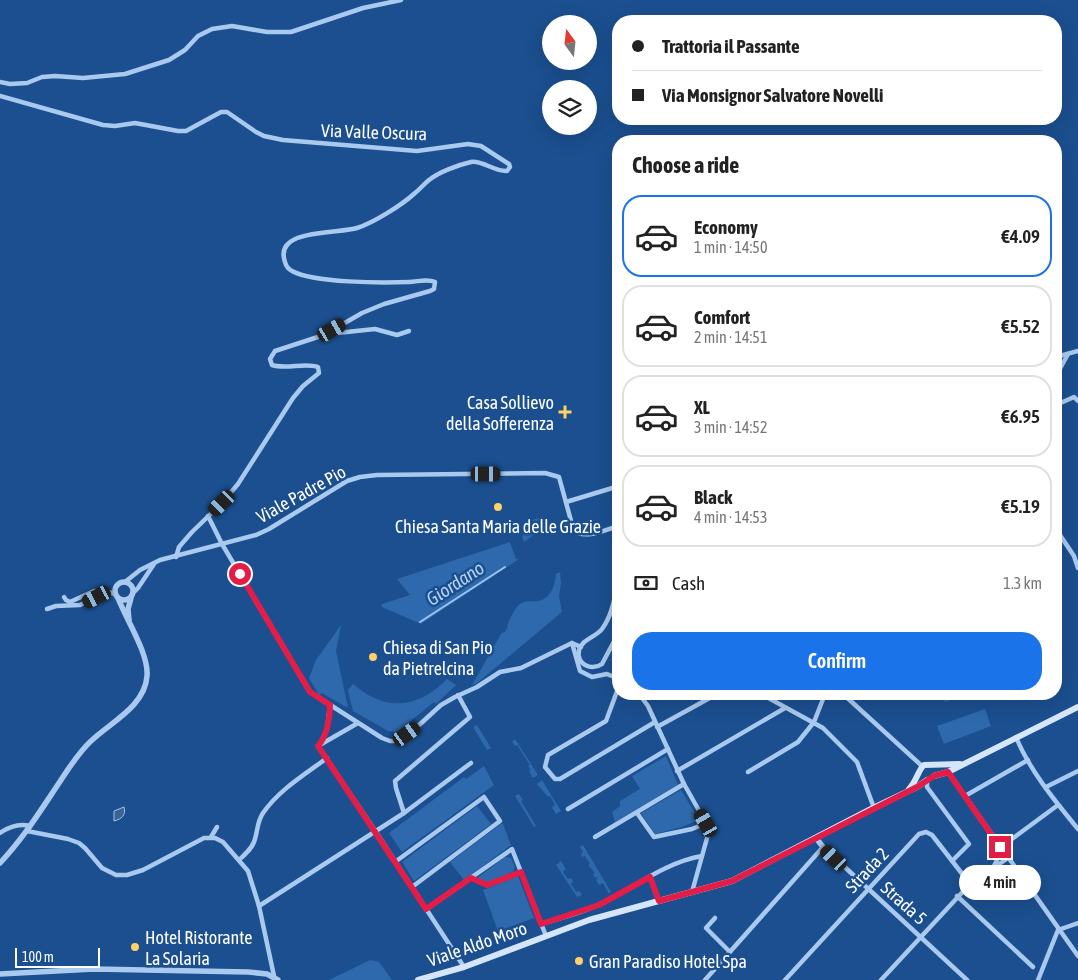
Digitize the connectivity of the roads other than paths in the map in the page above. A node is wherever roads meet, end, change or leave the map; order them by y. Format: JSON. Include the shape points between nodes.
{"nodes":[{"id":1,"x":400,"y":0,"type":"edge"},
{"id":2,"x":0,"y":82,"type":"edge"},
{"id":3,"x":0,"y":96,"type":"edge"},
{"id":4,"x":409,"y":332,"type":"dead end"},
{"id":5,"x":324,"y":334,"type":"junction"},
{"id":6,"x":1078,"y":351,"type":"edge"},
{"id":7,"x":1068,"y":354,"type":"junction"},
{"id":8,"x":1062,"y":356,"type":"edge"},
{"id":9,"x":1062,"y":365,"type":"edge"},
{"id":10,"x":1078,"y":401,"type":"edge"},
{"id":11,"x":1062,"y":403,"type":"edge"},
{"id":12,"x":612,"y":488,"type":"edge"},
{"id":13,"x":566,"y":502,"type":"junction"},
{"id":14,"x":208,"y":516,"type":"junction"},
{"id":15,"x":612,"y":528,"type":"edge"},
{"id":16,"x":1062,"y":538,"type":"edge"},
{"id":17,"x":222,"y":544,"type":"junction"},
{"id":18,"x":176,"y":557,"type":"junction"},
{"id":19,"x":155,"y":563,"type":"junction"},
{"id":20,"x":1078,"y":568,"type":"edge"},
{"id":21,"x":124,"y":582,"type":"junction"},
{"id":22,"x":94,"y":591,"type":"dead end"},
{"id":23,"x":132,"y":595,"type":"junction"},
{"id":24,"x":116,"y":596,"type":"junction"},
{"id":25,"x":64,"y":597,"type":"dead end"},
{"id":26,"x":612,"y":606,"type":"edge"},
{"id":27,"x":47,"y":609,"type":"dead end"},
{"id":28,"x":129,"y":622,"type":"junction"},
{"id":29,"x":572,"y":643,"type":"junction"},
{"id":30,"x":612,"y":645,"type":"edge"},
{"id":31,"x":581,"y":647,"type":"junction"},
{"id":32,"x":612,"y":676,"type":"edge"},
{"id":33,"x":458,"y":696,"type":"junction"},
{"id":34,"x":614,"y":700,"type":"edge"},
{"id":35,"x":644,"y":700,"type":"edge"},
{"id":36,"x":705,"y":700,"type":"edge"},
{"id":37,"x":771,"y":700,"type":"edge"},
{"id":38,"x":823,"y":700,"type":"edge"},
{"id":39,"x":850,"y":700,"type":"edge"},
{"id":40,"x":330,"y":705,"type":"junction"},
{"id":41,"x":1078,"y":707,"type":"edge"},
{"id":42,"x":785,"y":708,"type":"junction"},
{"id":43,"x":814,"y":722,"type":"junction"},
{"id":44,"x":358,"y":723,"type":"junction"},
{"id":45,"x":656,"y":725,"type":"junction"},
{"id":46,"x":1016,"y":737,"type":"junction"},
{"id":47,"x":319,"y":744,"type":"junction"},
{"id":48,"x":668,"y":749,"type":"junction"},
{"id":49,"x":327,"y":758,"type":"junction"},
{"id":50,"x":1028,"y":760,"type":"junction"},
{"id":51,"x":471,"y":763,"type":"dead end"},
{"id":52,"x":964,"y":764,"type":"junction"},
{"id":53,"x":925,"y":766,"type":"junction"},
{"id":54,"x":677,"y":771,"type":"junction"},
{"id":55,"x":1078,"y":771,"type":"edge"},
{"id":56,"x":748,"y":772,"type":"dead end"},
{"id":57,"x":948,"y":772,"type":"junction"},
{"id":58,"x":919,"y":774,"type":"junction"},
{"id":59,"x":934,"y":776,"type":"junction"},
{"id":60,"x":927,"y":780,"type":"junction"},
{"id":61,"x":684,"y":784,"type":"junction"},
{"id":62,"x":1046,"y":787,"type":"junction"},
{"id":63,"x":907,"y":792,"type":"junction"},
{"id":64,"x":965,"y":796,"type":"junction"},
{"id":65,"x":1058,"y":805,"type":"junction"},
{"id":66,"x":874,"y":808,"type":"junction"},
{"id":67,"x":568,"y":809,"type":"dead end"},
{"id":68,"x":404,"y":813,"type":"junction"},
{"id":69,"x":637,"y":813,"type":"junction"},
{"id":70,"x":706,"y":823,"type":"junction"},
{"id":71,"x":217,"y":827,"type":"dead end"},
{"id":72,"x":29,"y":828,"type":"junction"},
{"id":73,"x":1078,"y":828,"type":"edge"},
{"id":74,"x":376,"y":832,"type":"junction"},
{"id":75,"x":0,"y":833,"type":"edge"},
{"id":76,"x":211,"y":837,"type":"junction"},
{"id":77,"x":595,"y":837,"type":"dead end"},
{"id":78,"x":816,"y":838,"type":"junction"},
{"id":79,"x":823,"y":847,"type":"junction"},
{"id":80,"x":1002,"y":848,"type":"junction"},
{"id":81,"x":702,"y":856,"type":"junction"},
{"id":82,"x":1008,"y":858,"type":"junction"},
{"id":83,"x":239,"y":860,"type":"junction"},
{"id":84,"x":952,"y":861,"type":"junction"},
{"id":85,"x":395,"y":862,"type":"junction"},
{"id":86,"x":0,"y":864,"type":"edge"},
{"id":87,"x":993,"y":868,"type":"junction"},
{"id":88,"x":521,"y":872,"type":"junction"},
{"id":89,"x":650,"y":877,"type":"junction"},
{"id":90,"x":471,"y":878,"type":"junction"},
{"id":91,"x":970,"y":884,"type":"junction"},
{"id":92,"x":412,"y":887,"type":"junction"},
{"id":93,"x":868,"y":889,"type":"junction"},
{"id":94,"x":692,"y":893,"type":"junction"},
{"id":95,"x":957,"y":896,"type":"junction"},
{"id":96,"x":659,"y":901,"type":"junction"},
{"id":97,"x":259,"y":906,"type":"junction"},
{"id":98,"x":426,"y":909,"type":"junction"},
{"id":99,"x":715,"y":918,"type":"dead end"},
{"id":100,"x":1078,"y":923,"type":"edge"},
{"id":101,"x":541,"y":924,"type":"junction"},
{"id":102,"x":1058,"y":930,"type":"junction"},
{"id":103,"x":546,"y":936,"type":"junction"},
{"id":104,"x":921,"y":937,"type":"junction"},
{"id":105,"x":730,"y":952,"type":"junction"},
{"id":106,"x":1078,"y":956,"type":"edge"},
{"id":107,"x":464,"y":967,"type":"junction"},
{"id":108,"x":1033,"y":967,"type":"dead end"},
{"id":109,"x":0,"y":974,"type":"edge"},
{"id":110,"x":276,"y":978,"type":"edge"},
{"id":111,"x":418,"y":980,"type":"edge"},
{"id":112,"x":705,"y":980,"type":"edge"},
{"id":113,"x":785,"y":980,"type":"edge"},
{"id":114,"x":880,"y":980,"type":"edge"},
{"id":115,"x":967,"y":980,"type":"edge"},
{"id":116,"x":1038,"y":980,"type":"edge"}],
"edges":[{"from":1,"to":2,"type":"street","via":[[363,8],[291,32],[232,26],[212,29],[198,36],[169,60],[125,74],[42,77],[27,83]]},
{"from":3,"to":5,"type":"street","name":"Via Valle Oscura","via":[[103,125],[135,123],[186,131],[221,112],[227,112],[256,132],[283,140],[417,152],[468,144],[481,146],[508,164],[509,170],[502,172],[475,162],[466,164],[436,175],[397,206],[358,228],[327,231],[289,242],[284,251],[284,262],[300,274],[371,282],[435,282],[430,291],[384,304]]},
{"from":4,"to":5,"type":"street","via":[[397,335],[375,329]]},
{"from":5,"to":14,"type":"street","name":"Via Valle Oscura","via":[[275,351],[271,356],[272,365],[283,368],[316,366],[319,373],[292,398],[238,484]]},
{"from":6,"to":7,"type":"street"},
{"from":7,"to":8,"type":"street"},
{"from":7,"to":9,"type":"street"},
{"from":10,"to":11,"type":"street","via":[[1074,398]]},
{"from":12,"to":13,"type":"street"},
{"from":13,"to":15,"type":"street","via":[[573,528],[580,534]]},
{"from":13,"to":17,"type":"street","name":"Viale Padre Pio","via":[[559,478],[545,473],[360,477],[347,481],[269,529]]},
{"from":14,"to":17,"type":"street"},
{"from":14,"to":18,"type":"street","name":"Via Valle Oscura","via":[[179,547]]},
{"from":16,"to":20,"type":"street"},
{"from":17,"to":18,"type":"street","name":"Viale Padre Pio"},
{"from":17,"to":40,"type":"street","via":[[310,692]]},
{"from":18,"to":19,"type":"street","name":"Viale Padre Pio"},
{"from":19,"to":21,"type":"street","name":"Viale Padre Pio"},
{"from":19,"to":23,"type":"street"},
{"from":21,"to":23,"type":"street","via":[[132,586]]},
{"from":21,"to":24,"type":"street","via":[[117,586]]},
{"from":22,"to":25,"type":"street","via":[[70,602]]},
{"from":23,"to":24,"type":"street","via":[[124,600]]},
{"from":23,"to":28,"type":"street"},
{"from":24,"to":27,"type":"street","via":[[108,592],[80,605]]},
{"from":24,"to":28,"type":"street"},
{"from":26,"to":31,"type":"street","via":[[602,630]]},
{"from":28,"to":72,"type":"street","via":[[147,668],[144,690],[133,706],[80,752]]},
{"from":29,"to":31,"type":"street"},
{"from":29,"to":32,"type":"street","via":[[580,671],[592,677]]},
{"from":29,"to":33,"type":"street","via":[[521,668],[500,672]]},
{"from":30,"to":31,"type":"street","via":[[602,664],[590,668],[582,663]]},
{"from":33,"to":44,"type":"street","via":[[441,705],[397,741],[382,738]]},
{"from":33,"to":68,"type":"street","via":[[470,717],[395,781]]},
{"from":34,"to":45,"type":"street","via":[[606,721],[548,755],[545,767],[555,779]]},
{"from":35,"to":45,"type":"street"},
{"from":36,"to":45,"type":"street"},
{"from":37,"to":42,"type":"street"},
{"from":38,"to":43,"type":"street"},
{"from":39,"to":53,"type":"street"},
{"from":40,"to":44,"type":"street"},
{"from":40,"to":47,"type":"street","via":[[327,729]]},
{"from":41,"to":46,"type":"main road","name":"Viale Aldo Moro"},
{"from":42,"to":43,"type":"street"},
{"from":42,"to":54,"type":"street"},
{"from":43,"to":56,"type":"street","via":[[798,742]]},
{"from":43,"to":66,"type":"street","via":[[856,762]]},
{"from":44,"to":47,"type":"street"},
{"from":45,"to":48,"type":"street"},
{"from":46,"to":50,"type":"street"},
{"from":46,"to":52,"type":"main road","name":"Viale Aldo Moro"},
{"from":47,"to":49,"type":"street"},
{"from":48,"to":54,"type":"street"},
{"from":48,"to":67,"type":"street"},
{"from":49,"to":74,"type":"street"},
{"from":49,"to":83,"type":"street","via":[[272,801],[257,823],[251,848]]},
{"from":50,"to":62,"type":"street"},
{"from":50,"to":64,"type":"street"},
{"from":51,"to":68,"type":"street"},
{"from":52,"to":53,"type":"main road","name":"Viale Aldo Moro"},
{"from":52,"to":57,"type":"main road","name":"Viale Aldo Moro"},
{"from":53,"to":58,"type":"main road"},
{"from":53,"to":59,"type":"main road","via":[[934,769]]},
{"from":54,"to":61,"type":"street"},
{"from":55,"to":62,"type":"street"},
{"from":57,"to":59,"type":"main road","name":"Viale Aldo Moro"},
{"from":57,"to":64,"type":"street"},
{"from":58,"to":60,"type":"main road"},
{"from":58,"to":63,"type":"main road"},
{"from":59,"to":60,"type":"main road","name":"Viale Aldo Moro"},
{"from":60,"to":63,"type":"main road","name":"Viale Aldo Moro"},
{"from":60,"to":84,"type":"street","via":[[927,787],[970,844]]},
{"from":61,"to":69,"type":"street"},
{"from":61,"to":70,"type":"street"},
{"from":62,"to":65,"type":"street"},
{"from":63,"to":66,"type":"main road","name":"Viale Aldo Moro"},
{"from":64,"to":80,"type":"street"},
{"from":65,"to":73,"type":"street"},
{"from":65,"to":80,"type":"street"},
{"from":66,"to":78,"type":"main road","name":"Viale Aldo Moro"},
{"from":68,"to":74,"type":"street"},
{"from":69,"to":70,"type":"street","via":[[654,837]]},
{"from":69,"to":77,"type":"street"},
{"from":70,"to":81,"type":"street","via":[[709,831]]},
{"from":71,"to":76,"type":"street"},
{"from":72,"to":75,"type":"street","via":[[21,824]]},
{"from":72,"to":76,"type":"street","via":[[78,843],[102,868],[116,875],[143,870]]},
{"from":72,"to":86,"type":"street"},
{"from":74,"to":85,"type":"street"},
{"from":74,"to":97,"type":"street"},
{"from":76,"to":83,"type":"street","via":[[223,842]]},
{"from":78,"to":79,"type":"street"},
{"from":78,"to":94,"type":"main road","name":"Viale Aldo Moro","via":[[732,881]]},
{"from":79,"to":93,"type":"street","name":"Strada 5"},
{"from":79,"to":105,"type":"street"},
{"from":80,"to":82,"type":"street"},
{"from":80,"to":87,"type":"street"},
{"from":81,"to":89,"type":"street","via":[[690,858]]},
{"from":81,"to":94,"type":"street"},
{"from":82,"to":87,"type":"street"},
{"from":82,"to":102,"type":"street"},
{"from":83,"to":97,"type":"street","via":[[248,871]]},
{"from":84,"to":91,"type":"street","name":"Strada 2"},
{"from":84,"to":93,"type":"street","name":"Strada 2","via":[[932,835],[920,834]]},
{"from":85,"to":92,"type":"street"},
{"from":85,"to":92,"type":"street","via":[[484,797],[500,821]]},
{"from":87,"to":91,"type":"street"},
{"from":88,"to":90,"type":"street","via":[[487,885]]},
{"from":88,"to":90,"type":"street","via":[[512,849]]},
{"from":88,"to":101,"type":"street"},
{"from":89,"to":96,"type":"street"},
{"from":89,"to":101,"type":"street","via":[[599,905]]},
{"from":90,"to":98,"type":"street"},
{"from":91,"to":95,"type":"street"},
{"from":92,"to":98,"type":"street"},
{"from":93,"to":104,"type":"street","name":"Strada 5"},
{"from":93,"to":113,"type":"street","name":"Strada 2"},
{"from":94,"to":96,"type":"main road","name":"Viale Aldo Moro"},
{"from":95,"to":104,"type":"street"},
{"from":95,"to":108,"type":"street"},
{"from":96,"to":103,"type":"main road","name":"Viale Aldo Moro","via":[[592,919]]},
{"from":97,"to":110,"type":"street"},
{"from":98,"to":107,"type":"street"},
{"from":99,"to":105,"type":"street","via":[[706,928]]},
{"from":100,"to":102,"type":"street"},
{"from":101,"to":103,"type":"street"},
{"from":102,"to":106,"type":"street"},
{"from":102,"to":116,"type":"street"},
{"from":103,"to":107,"type":"main road","name":"Viale Aldo Moro"},
{"from":104,"to":114,"type":"street"},
{"from":104,"to":115,"type":"street","name":"Strada 5"},
{"from":105,"to":112,"type":"street"},
{"from":107,"to":111,"type":"main road","name":"Viale Aldo Moro"},
{"from":109,"to":110,"type":"street","via":[[94,969],[258,972]]}]}
